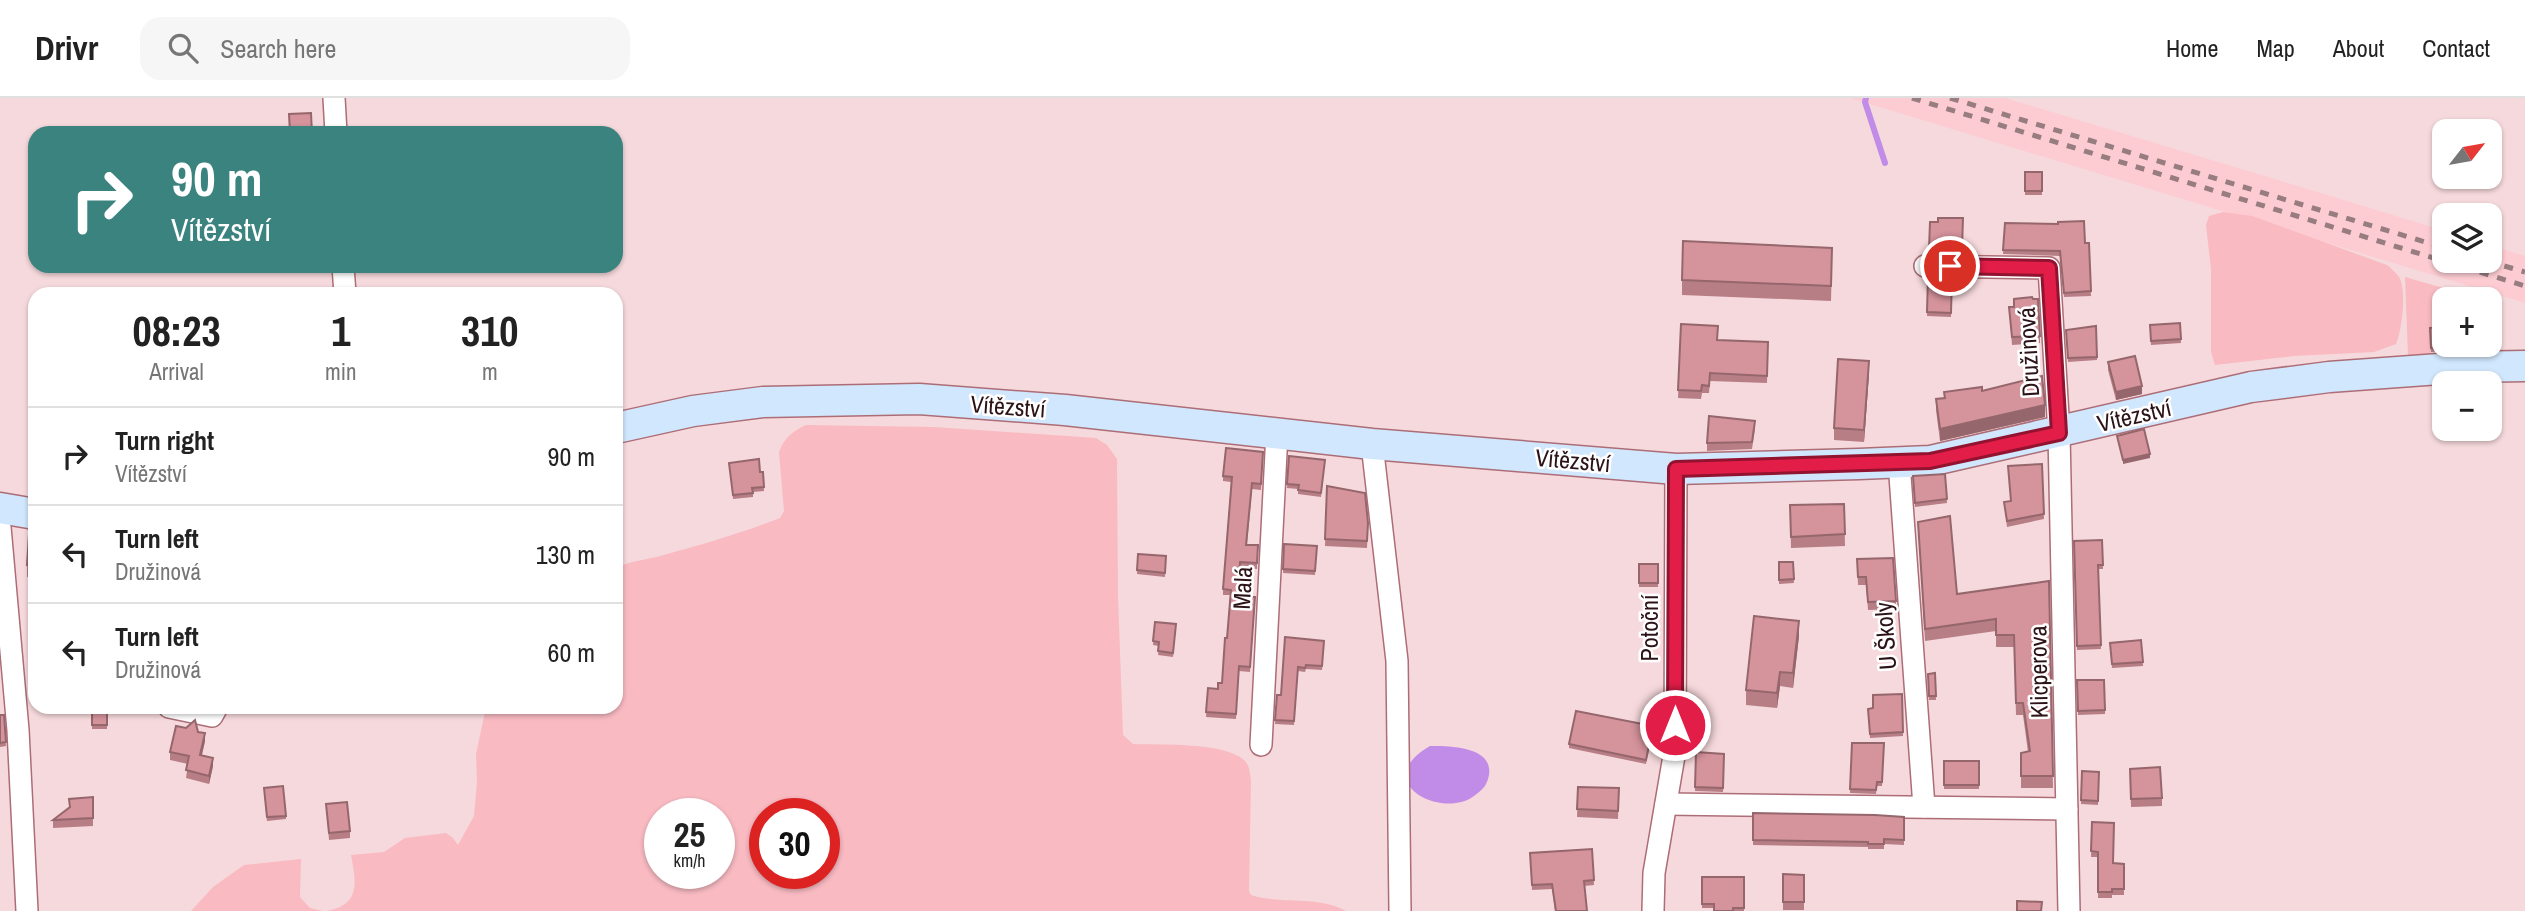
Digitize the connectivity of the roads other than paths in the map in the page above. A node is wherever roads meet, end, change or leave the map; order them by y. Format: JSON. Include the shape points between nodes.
{"nodes":[{"id":1,"x":334,"y":98,"type":"edge"},
{"id":2,"x":336,"y":126,"type":"edge"},
{"id":3,"x":1925,"y":266,"type":"dead end"},
{"id":4,"x":2525,"y":366,"type":"edge"},
{"id":5,"x":623,"y":426,"type":"edge"},
{"id":6,"x":1277,"y":433,"type":"junction"},
{"id":7,"x":2059,"y":433,"type":"junction"},
{"id":8,"x":1372,"y":444,"type":"junction"},
{"id":9,"x":1899,"y":463,"type":"junction"},
{"id":10,"x":1676,"y":469,"type":"junction"},
{"id":11,"x":0,"y":509,"type":"edge"},
{"id":12,"x":28,"y":513,"type":"edge"},
{"id":13,"x":0,"y":527,"type":"edge"},
{"id":14,"x":1261,"y":745,"type":"dead end"},
{"id":15,"x":1666,"y":804,"type":"junction"},
{"id":16,"x":1924,"y":807,"type":"junction"},
{"id":17,"x":2067,"y":809,"type":"junction"},
{"id":18,"x":27,"y":911,"type":"edge"},
{"id":19,"x":1400,"y":911,"type":"edge"},
{"id":20,"x":1653,"y":911,"type":"edge"},
{"id":21,"x":2070,"y":911,"type":"edge"}],
"edges":[{"from":1,"to":2,"type":"street"},
{"from":3,"to":7,"type":"street","name":"Družinová","via":[[2049,268]]},
{"from":4,"to":7,"type":"main road","name":"Vítězství","via":[[2329,377],[2251,387]]},
{"from":5,"to":6,"type":"main road","name":"Vítězství","via":[[763,401],[919,399]]},
{"from":6,"to":8,"type":"main road","name":"Vítězství"},
{"from":6,"to":14,"type":"street","name":"Malá"},
{"from":7,"to":9,"type":"main road","name":"Vítězství","via":[[1930,461]]},
{"from":7,"to":17,"type":"street","name":"Klicperova"},
{"from":8,"to":10,"type":"main road","name":"Vítězství"},
{"from":8,"to":19,"type":"street","via":[[1397,662]]},
{"from":9,"to":10,"type":"main road","name":"Vítězství"},
{"from":9,"to":16,"type":"street","name":"U Školy"},
{"from":10,"to":15,"type":"street","name":"Potoční","via":[[1675,750]]},
{"from":11,"to":12,"type":"main road"},
{"from":13,"to":18,"type":"street","via":[[18,730]]},
{"from":15,"to":16,"type":"street"},
{"from":15,"to":20,"type":"street","name":"Potoční","via":[[1654,873]]},
{"from":16,"to":17,"type":"street"},
{"from":17,"to":21,"type":"street","name":"Klicperova"}]}
